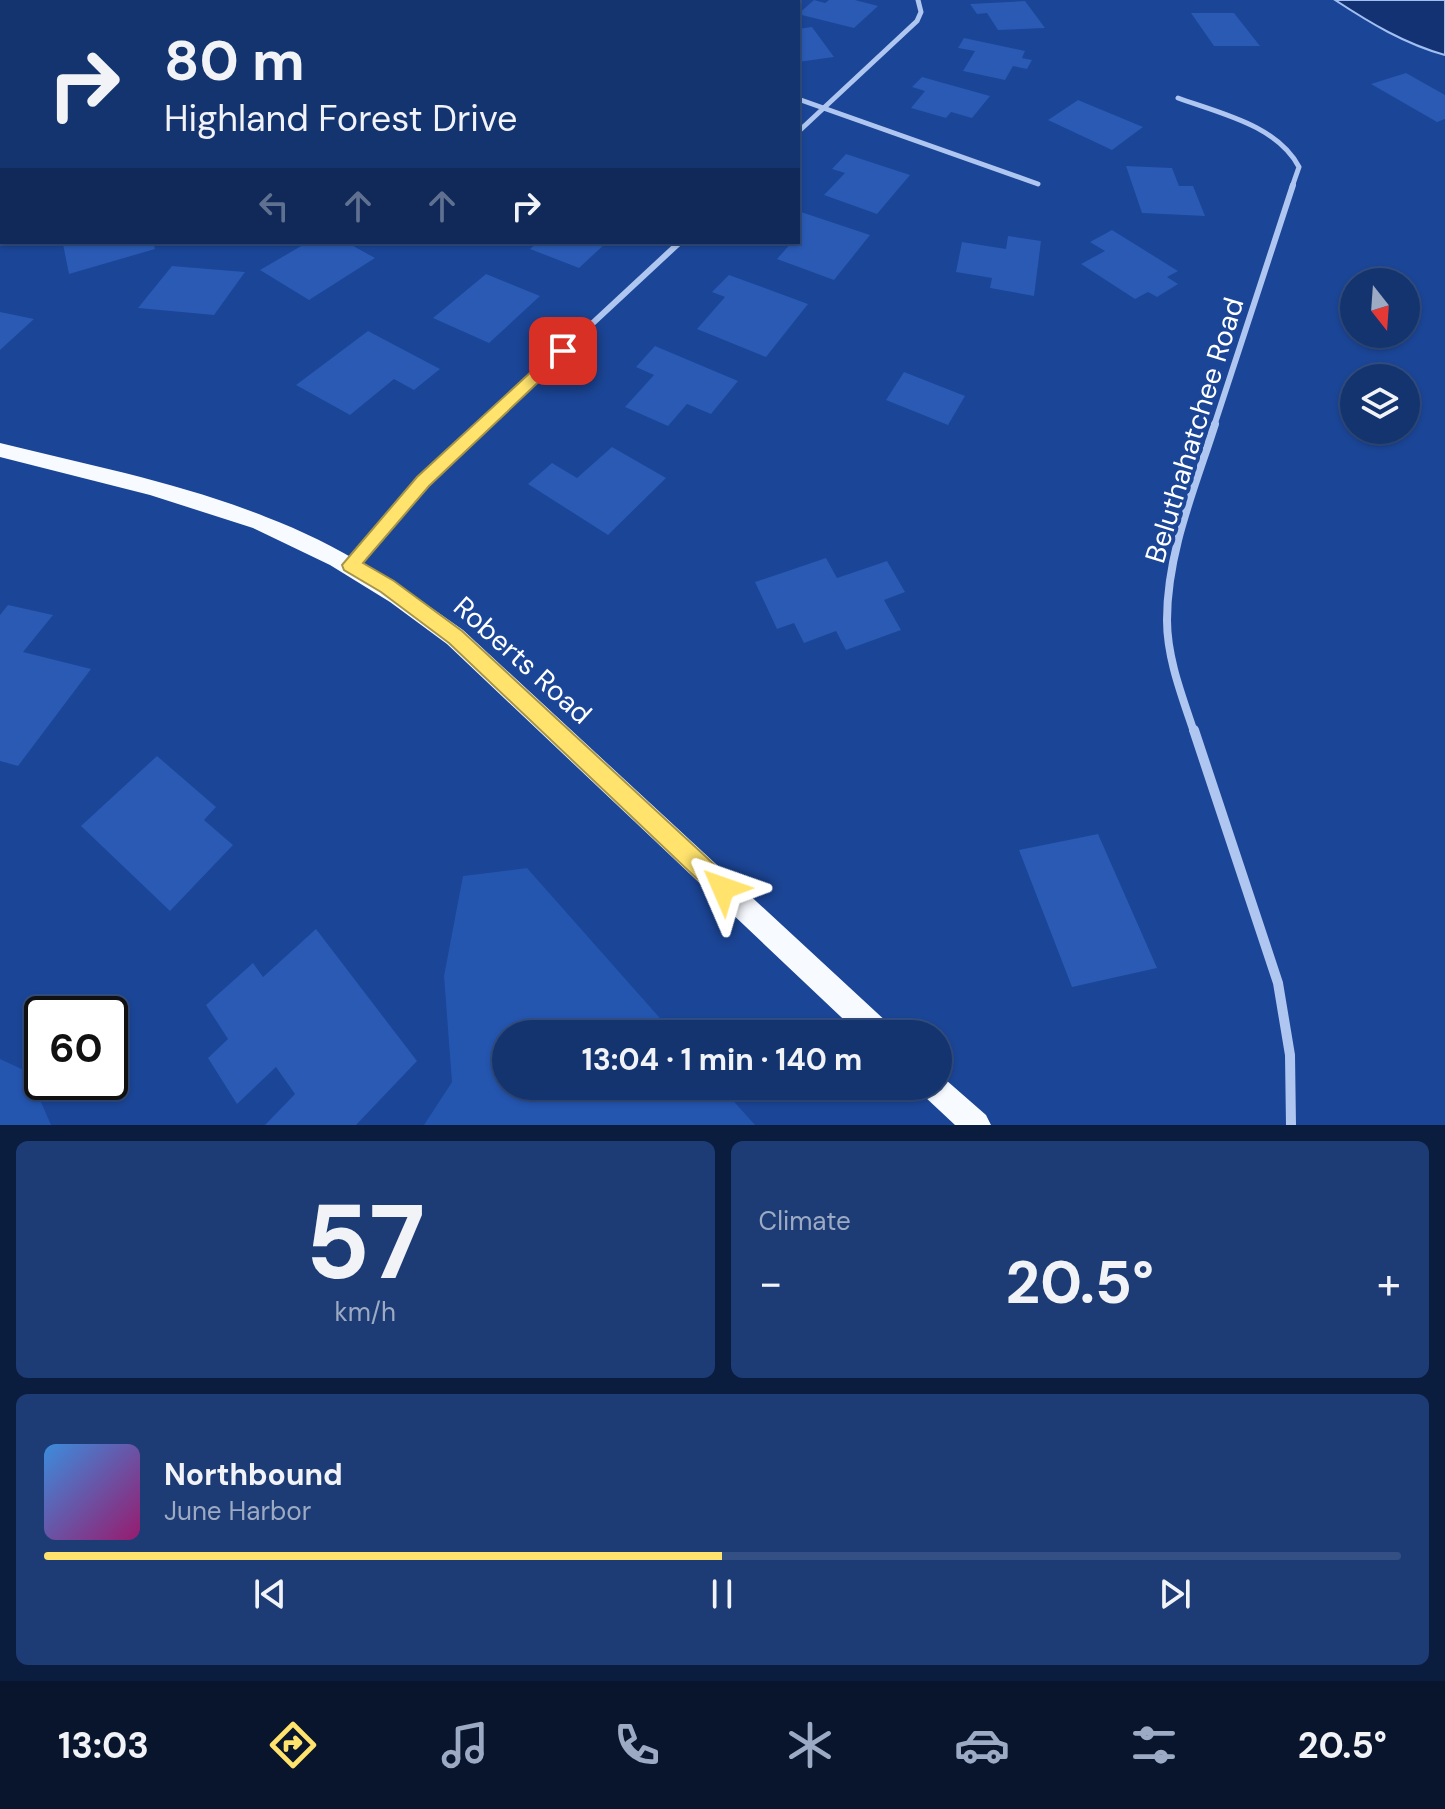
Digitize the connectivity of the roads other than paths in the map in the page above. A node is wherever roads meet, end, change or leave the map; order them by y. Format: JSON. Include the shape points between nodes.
{"nodes":[{"id":1,"x":918,"y":0,"type":"edge"},
{"id":2,"x":1178,"y":98,"type":"dead end"},
{"id":3,"x":800,"y":100,"type":"edge"},
{"id":4,"x":825,"y":107,"type":"junction"},
{"id":5,"x":800,"y":130,"type":"edge"},
{"id":6,"x":1038,"y":184,"type":"dead end"},
{"id":7,"x":678,"y":244,"type":"edge"},
{"id":8,"x":0,"y":450,"type":"edge"},
{"id":9,"x":351,"y":565,"type":"junction"},
{"id":10,"x":864,"y":1020,"type":"edge"},
{"id":11,"x":949,"y":1100,"type":"edge"},
{"id":12,"x":976,"y":1125,"type":"edge"},
{"id":13,"x":1291,"y":1125,"type":"edge"}],
"edges":[{"from":1,"to":4,"type":"street","via":[[917,21]]},
{"from":2,"to":13,"type":"street","name":"Beluthahatchee Road","via":[[1279,141],[1299,167],[1183,522],[1167,621],[1175,674],[1278,983],[1290,1055]]},
{"from":3,"to":4,"type":"street"},
{"from":4,"to":5,"type":"street"},
{"from":4,"to":6,"type":"street"},
{"from":7,"to":9,"type":"street","via":[[423,481]]},
{"from":8,"to":9,"type":"main road","name":"Roberts Road","via":[[218,508],[292,535]]},
{"from":9,"to":10,"type":"main road","name":"Roberts Road","via":[[455,637]]},
{"from":11,"to":12,"type":"main road"}]}
